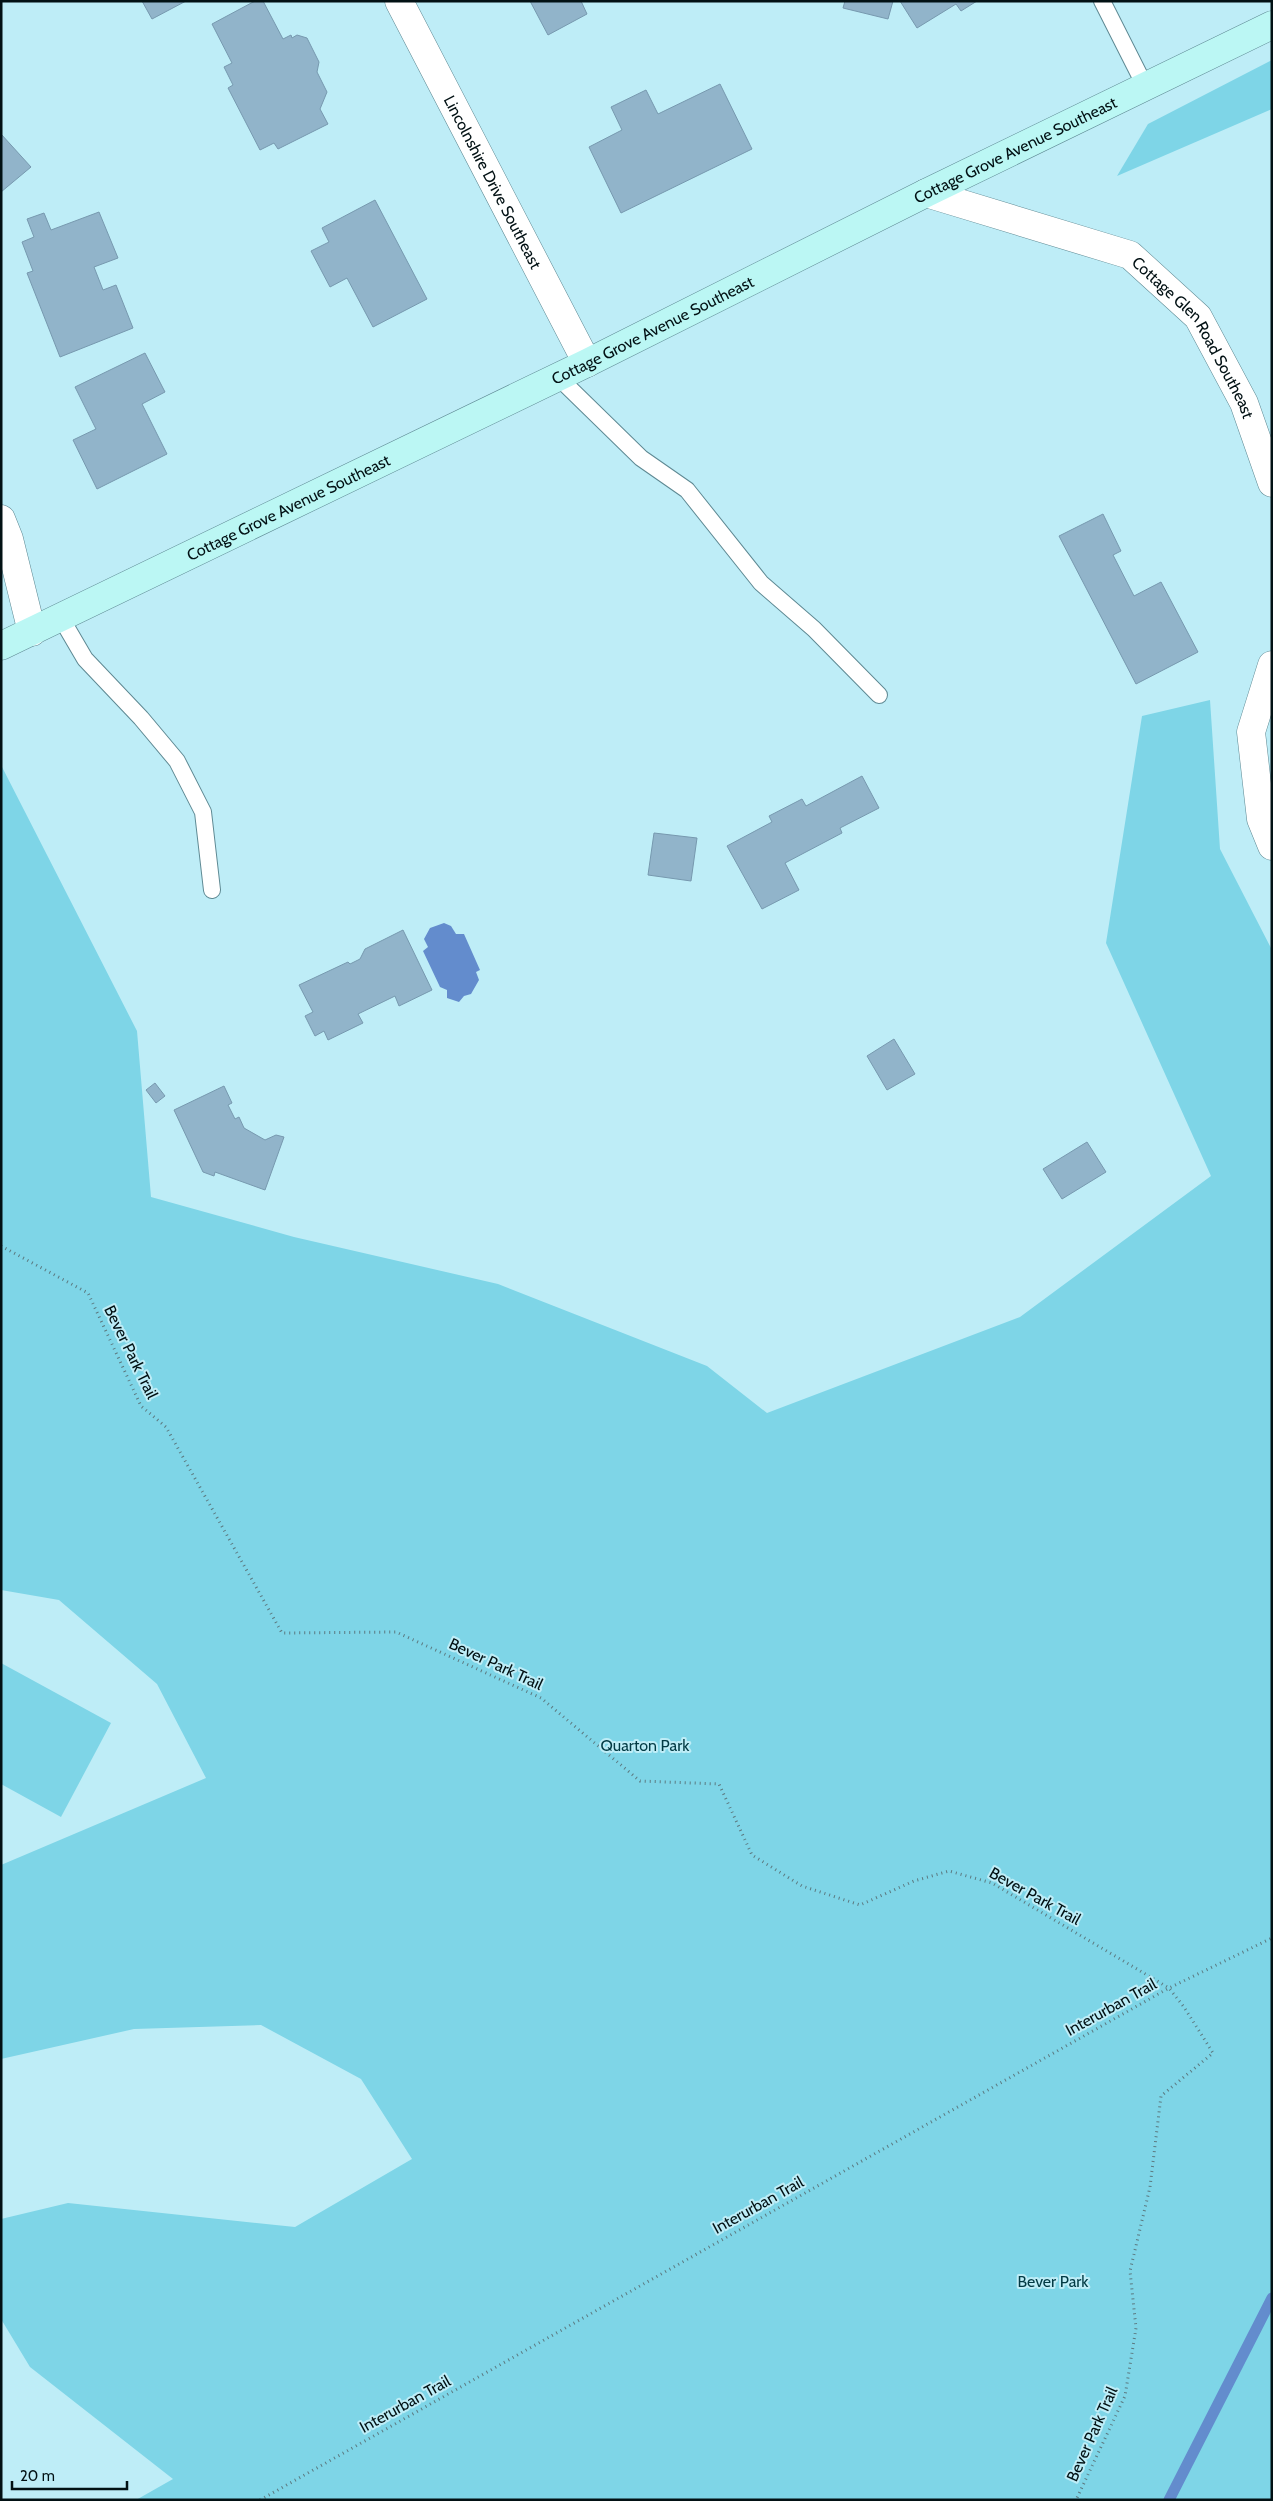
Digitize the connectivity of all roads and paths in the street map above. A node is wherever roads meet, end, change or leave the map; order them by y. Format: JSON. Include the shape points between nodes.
{"nodes":[{"id":1,"x":399,"y":1,"type":"edge"},
{"id":2,"x":1102,"y":1,"type":"edge"},
{"id":3,"x":1272,"y":26,"type":"edge"},
{"id":4,"x":1145,"y":86,"type":"junction"},
{"id":5,"x":926,"y":193,"type":"junction"},
{"id":6,"x":587,"y":363,"type":"junction"},
{"id":7,"x":558,"y":377,"type":"junction"},
{"id":8,"x":1272,"y":483,"type":"edge"},
{"id":9,"x":1,"y":519,"type":"edge"},
{"id":10,"x":61,"y":618,"type":"junction"},
{"id":11,"x":32,"y":632,"type":"junction"},
{"id":12,"x":1,"y":646,"type":"edge"},
{"id":13,"x":1272,"y":665,"type":"edge"},
{"id":14,"x":879,"y":696,"type":"dead end"},
{"id":15,"x":1272,"y":846,"type":"edge"},
{"id":16,"x":212,"y":890,"type":"dead end"},
{"id":17,"x":1,"y":1246,"type":"edge"},
{"id":18,"x":1272,"y":1938,"type":"edge"},
{"id":19,"x":1169,"y":1988,"type":"junction"},
{"id":20,"x":260,"y":2500,"type":"edge"},
{"id":21,"x":1076,"y":2500,"type":"edge"}],
"edges":[{"from":1,"to":6,"type":"street","name":"Lincolnshire Drive Southeast"},
{"from":2,"to":4,"type":"lane"},
{"from":3,"to":4,"type":"main road","name":"Cottage Grove Avenue Southeast"},
{"from":4,"to":5,"type":"main road","name":"Cottage Grove Avenue Southeast"},
{"from":5,"to":6,"type":"main road","name":"Cottage Grove Avenue Southeast"},
{"from":5,"to":8,"type":"street","name":"Cottage Glen Road Southeast","via":[[1130,255],[1198,318],[1244,403]]},
{"from":6,"to":7,"type":"main road","name":"Cottage Grove Avenue Southeast"},
{"from":7,"to":10,"type":"main road","name":"Cottage Grove Avenue Southeast"},
{"from":7,"to":14,"type":"lane","via":[[641,458],[687,490],[761,583],[814,629]]},
{"from":9,"to":11,"type":"street"},
{"from":10,"to":11,"type":"main road","name":"Cottage Grove Avenue Southeast"},
{"from":10,"to":16,"type":"lane","via":[[85,659],[177,761],[203,812]]},
{"from":11,"to":12,"type":"main road","name":"Cottage Grove Avenue Southeast"},
{"from":13,"to":15,"type":"street","via":[[1251,732],[1262,819]]},
{"from":17,"to":19,"type":"path","name":"Bever Park Trail","via":[[88,1293],[141,1406],[166,1427],[282,1633],[396,1632],[540,1698],[640,1781],[719,1784],[752,1855],[802,1886],[860,1905],[914,1881],[949,1871],[958,1873],[992,1883]]},
{"from":18,"to":19,"type":"path","name":"Interurban Trail"},
{"from":19,"to":20,"type":"path","name":"Interurban Trail"},
{"from":19,"to":21,"type":"path","name":"Bever Park Trail","via":[[1213,2053],[1161,2096],[1150,2187],[1130,2271],[1136,2328],[1125,2396]]}]}
